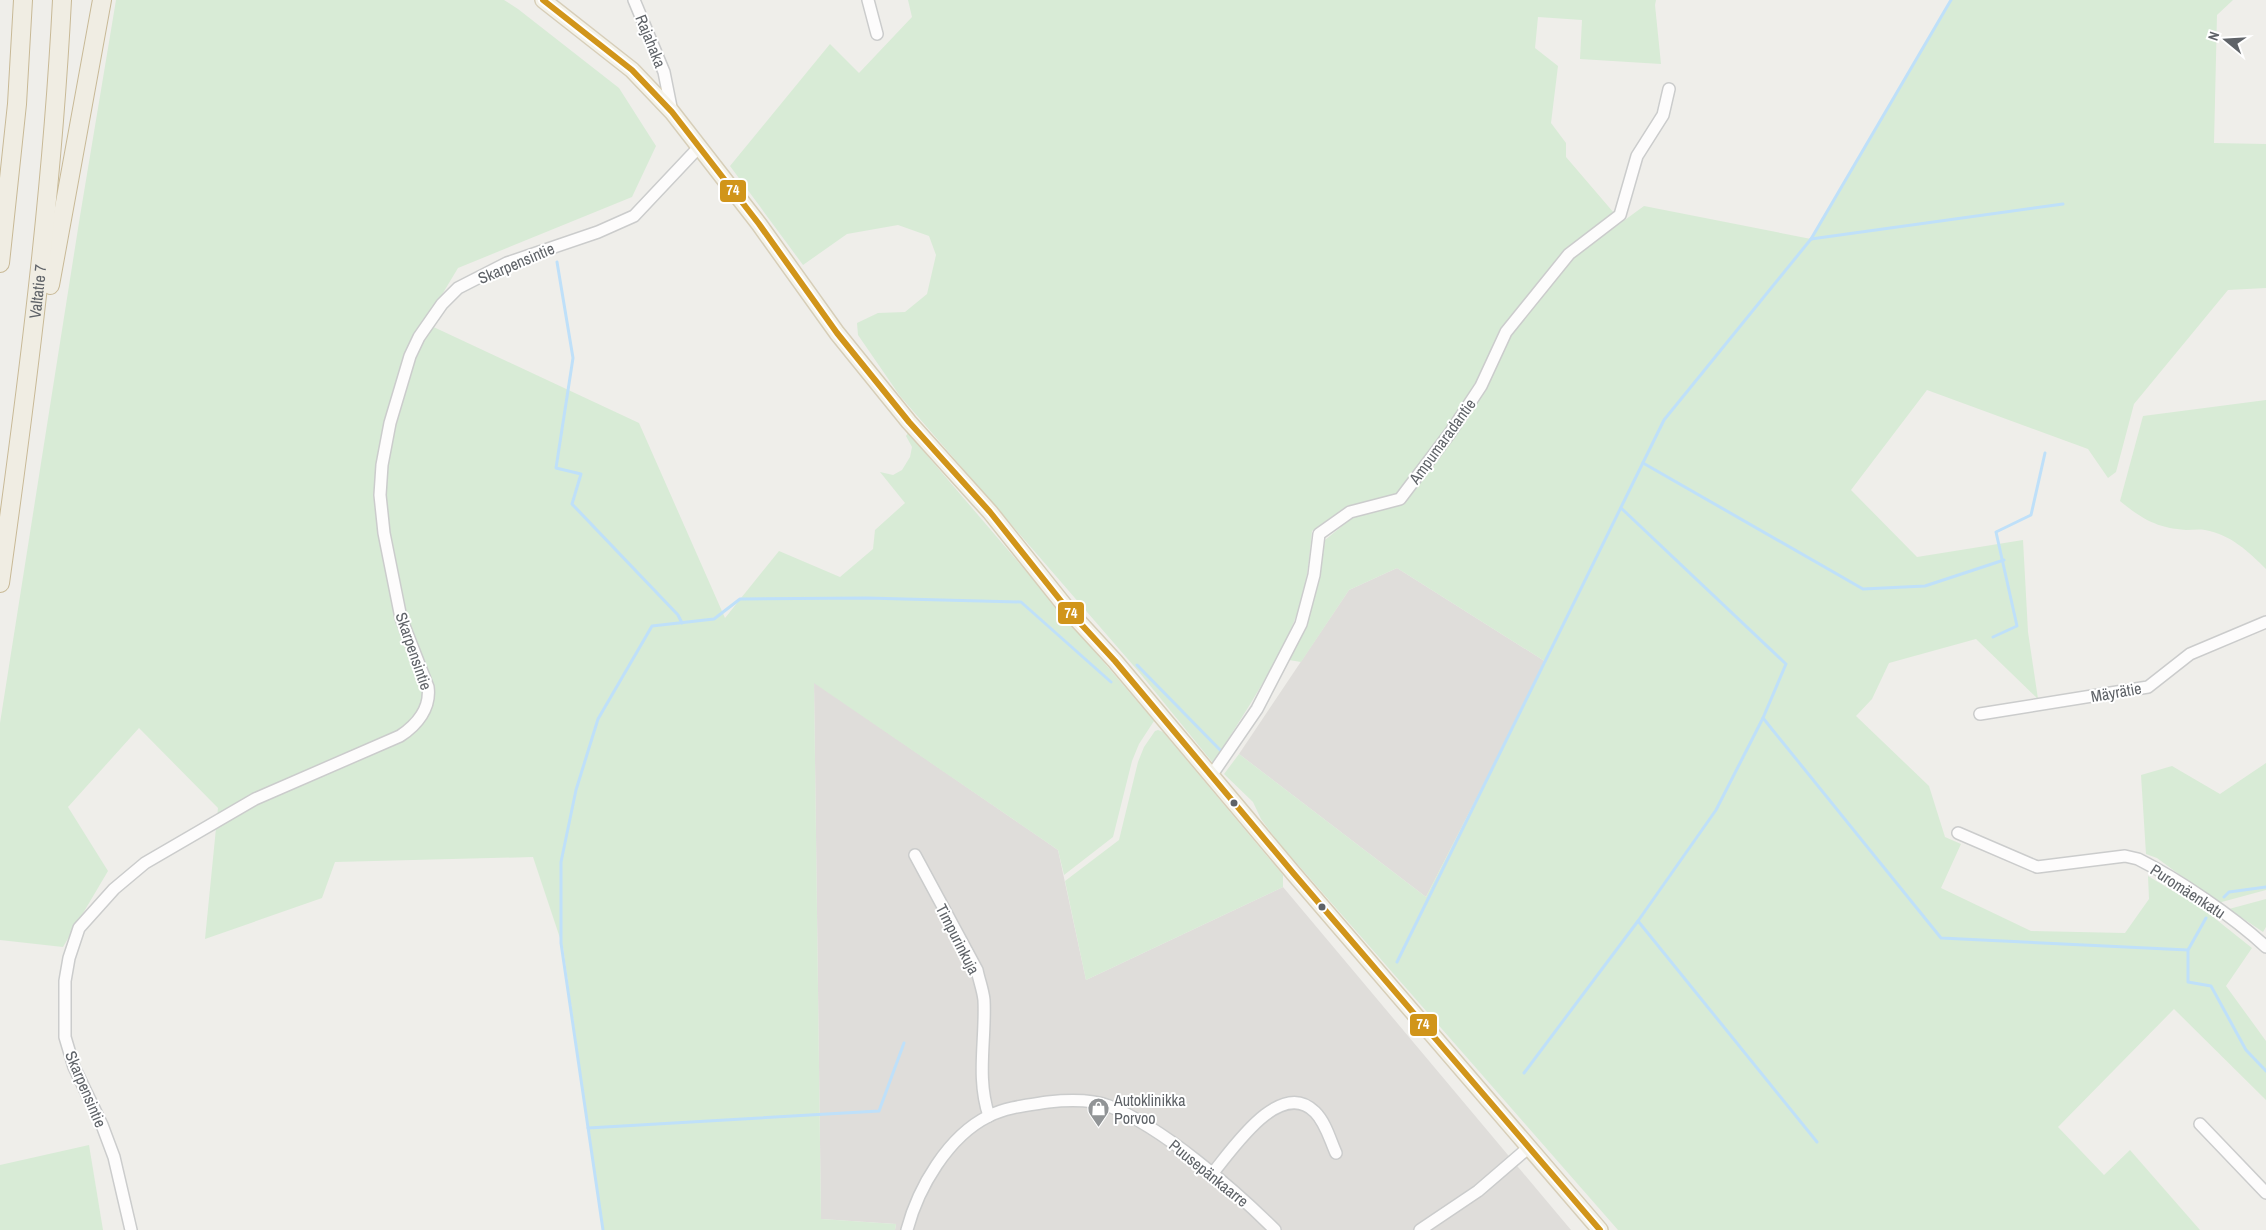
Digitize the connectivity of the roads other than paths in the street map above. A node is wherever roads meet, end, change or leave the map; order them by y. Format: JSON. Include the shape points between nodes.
{"nodes":[{"id":1,"x":22,"y":0,"type":"edge"},
{"id":2,"x":62,"y":0,"type":"edge"},
{"id":3,"x":102,"y":0,"type":"edge"},
{"id":4,"x":543,"y":0,"type":"edge"},
{"id":5,"x":634,"y":0,"type":"edge"},
{"id":6,"x":868,"y":0,"type":"edge"},
{"id":7,"x":877,"y":34,"type":"dead end"},
{"id":8,"x":1669,"y":88,"type":"dead end"},
{"id":9,"x":672,"y":112,"type":"junction"},
{"id":10,"x":700,"y":146,"type":"junction"},
{"id":11,"x":0,"y":263,"type":"edge"},
{"id":12,"x":30,"y":367,"type":"junction"},
{"id":13,"x":0,"y":583,"type":"edge"},
{"id":14,"x":2266,"y":622,"type":"edge"},
{"id":15,"x":1980,"y":714,"type":"dead end"},
{"id":16,"x":1211,"y":776,"type":"junction"},
{"id":17,"x":1958,"y":833,"type":"dead end"},
{"id":18,"x":915,"y":855,"type":"dead end"},
{"id":19,"x":2266,"y":947,"type":"edge"},
{"id":20,"x":989,"y":1116,"type":"junction"},
{"id":21,"x":2200,"y":1124,"type":"dead end"},
{"id":22,"x":1528,"y":1148,"type":"junction"},
{"id":23,"x":1336,"y":1153,"type":"dead end"},
{"id":24,"x":1212,"y":1174,"type":"junction"},
{"id":25,"x":2266,"y":1193,"type":"edge"},
{"id":26,"x":131,"y":1230,"type":"edge"},
{"id":27,"x":907,"y":1230,"type":"edge"},
{"id":28,"x":1275,"y":1230,"type":"edge"},
{"id":29,"x":1420,"y":1230,"type":"edge"},
{"id":30,"x":1600,"y":1230,"type":"edge"}],
"edges":[{"from":1,"to":11,"type":"highway","via":[[17,104]]},
{"from":2,"to":12,"type":"highway","name":"Valtatie 7","via":[[56,107]]},
{"from":3,"to":12,"type":"highway","via":[[53,259],[47,309]]},
{"from":4,"to":9,"type":"main road","via":[[632,70]]},
{"from":5,"to":9,"type":"street","name":"Rajahaka","via":[[664,72]]},
{"from":6,"to":7,"type":"street"},
{"from":8,"to":16,"type":"street","name":"Ampumaradantie","via":[[1663,115],[1637,156],[1620,215],[1569,254],[1506,332],[1481,386],[1400,498],[1350,512],[1320,534],[1302,624],[1257,709]]},
{"from":9,"to":10,"type":"main road"},
{"from":10,"to":16,"type":"main road","via":[[855,355],[909,422],[990,512],[1069,611]]},
{"from":10,"to":26,"type":"street","name":"Skarpensintie","via":[[634,216],[508,263],[458,288],[442,304],[419,337],[390,423],[380,495],[401,618],[428,687],[427,705],[419,720],[400,736],[255,799],[145,863],[114,889],[79,928],[65,981],[65,1037],[74,1067],[114,1157]]},
{"from":12,"to":13,"type":"highway","name":"Valtatie 7"},
{"from":14,"to":15,"type":"street","name":"Mäyrätie","via":[[2190,654],[2148,687]]},
{"from":16,"to":22,"type":"main road"},
{"from":17,"to":19,"type":"street","name":"Puromäenkatu","via":[[2037,867],[2124,856],[2138,859],[2215,908]]},
{"from":18,"to":20,"type":"street","name":"Timpurinkuja","via":[[977,970],[984,1000],[982,1080]]},
{"from":20,"to":24,"type":"street","name":"Puusepänkaarre","via":[[1030,1104],[1063,1100],[1106,1105],[1146,1124]]},
{"from":20,"to":27,"type":"street","name":"Puusepänkaarre","via":[[960,1138],[932,1172],[920,1191]]},
{"from":21,"to":25,"type":"street"},
{"from":22,"to":29,"type":"street","via":[[1478,1190]]},
{"from":22,"to":30,"type":"main road"},
{"from":23,"to":24,"type":"street","via":[[1315,1112],[1299,1102],[1286,1102],[1265,1114]]},
{"from":24,"to":28,"type":"street","name":"Puusepänkaarre"}]}
